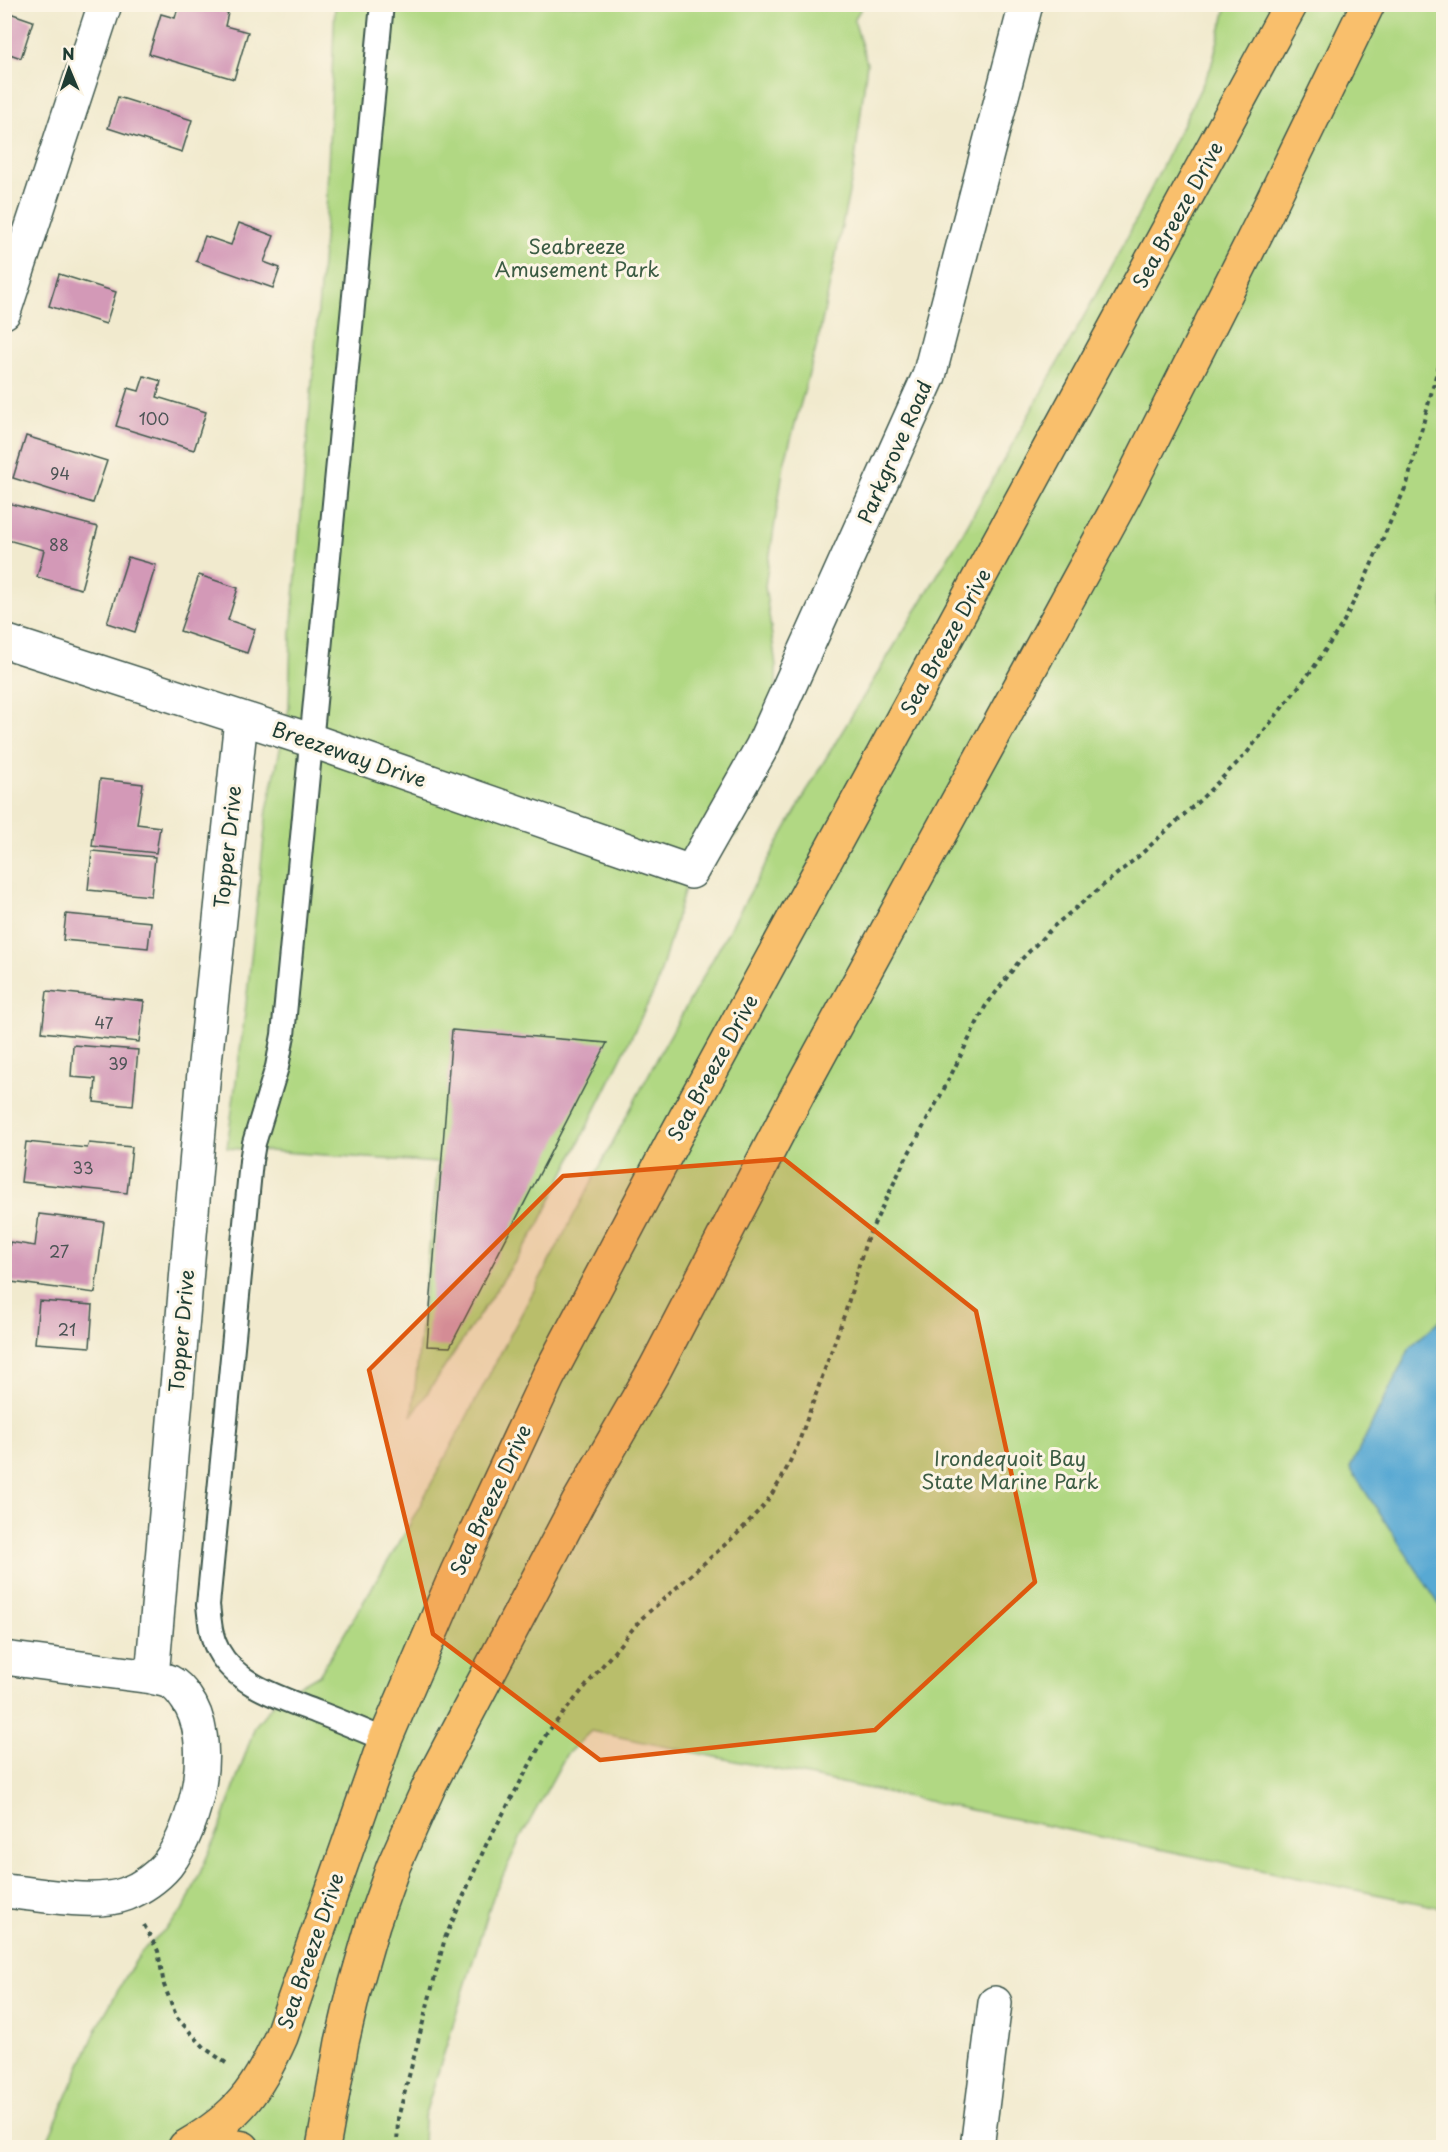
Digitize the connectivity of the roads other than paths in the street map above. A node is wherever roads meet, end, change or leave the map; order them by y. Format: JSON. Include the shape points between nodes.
{"nodes":[{"id":1,"x":105,"y":4,"type":"edge"},
{"id":2,"x":382,"y":4,"type":"edge"},
{"id":3,"x":1026,"y":4,"type":"edge"},
{"id":4,"x":1292,"y":4,"type":"edge"},
{"id":5,"x":1368,"y":4,"type":"edge"},
{"id":6,"x":4,"y":312,"type":"edge"},
{"id":7,"x":4,"y":641,"type":"edge"},
{"id":8,"x":241,"y":719,"type":"junction"},
{"id":9,"x":310,"y":740,"type":"junction"},
{"id":10,"x":692,"y":872,"type":"joint"},
{"id":11,"x":4,"y":1658,"type":"edge"},
{"id":12,"x":152,"y":1677,"type":"junction"},
{"id":13,"x":385,"y":1740,"type":"junction"},
{"id":14,"x":4,"y":1891,"type":"edge"},
{"id":15,"x":995,"y":2003,"type":"dead end"},
{"id":16,"x":185,"y":2147,"type":"edge"},
{"id":17,"x":243,"y":2148,"type":"edge"},
{"id":18,"x":323,"y":2148,"type":"edge"},
{"id":19,"x":977,"y":2148,"type":"edge"}],
"edges":[{"from":1,"to":6,"type":"street"},
{"from":2,"to":9,"type":"lane"},
{"from":3,"to":10,"type":"street","name":"Parkgrove Road","via":[[929,376],[762,747]]},
{"from":4,"to":13,"type":"main road","name":"Sea Breeze Drive","via":[[558,1356],[457,1572]]},
{"from":5,"to":18,"type":"main road","via":[[1124,496],[798,1094],[655,1370],[578,1503],[431,1782],[373,1923],[342,2042]]},
{"from":7,"to":8,"type":"street","name":"Breezeway Drive"},
{"from":8,"to":9,"type":"street","name":"Breezeway Drive"},
{"from":8,"to":12,"type":"street","name":"Topper Drive","via":[[204,1072]]},
{"from":9,"to":10,"type":"street","name":"Breezeway Drive"},
{"from":9,"to":13,"type":"lane","via":[[283,1035],[278,1067],[251,1161],[208,1605],[217,1648],[229,1666],[278,1698]]},
{"from":11,"to":12,"type":"street"},
{"from":12,"to":14,"type":"street","via":[[171,1682],[192,1706],[202,1745],[198,1792],[175,1853],[154,1877],[127,1894],[112,1898]]},
{"from":13,"to":16,"type":"main road","name":"Sea Breeze Drive","via":[[271,2059],[241,2105],[209,2133]]},
{"from":15,"to":19,"type":"street"},
{"from":16,"to":17,"type":"main road","via":[[216,2143]]}]}
